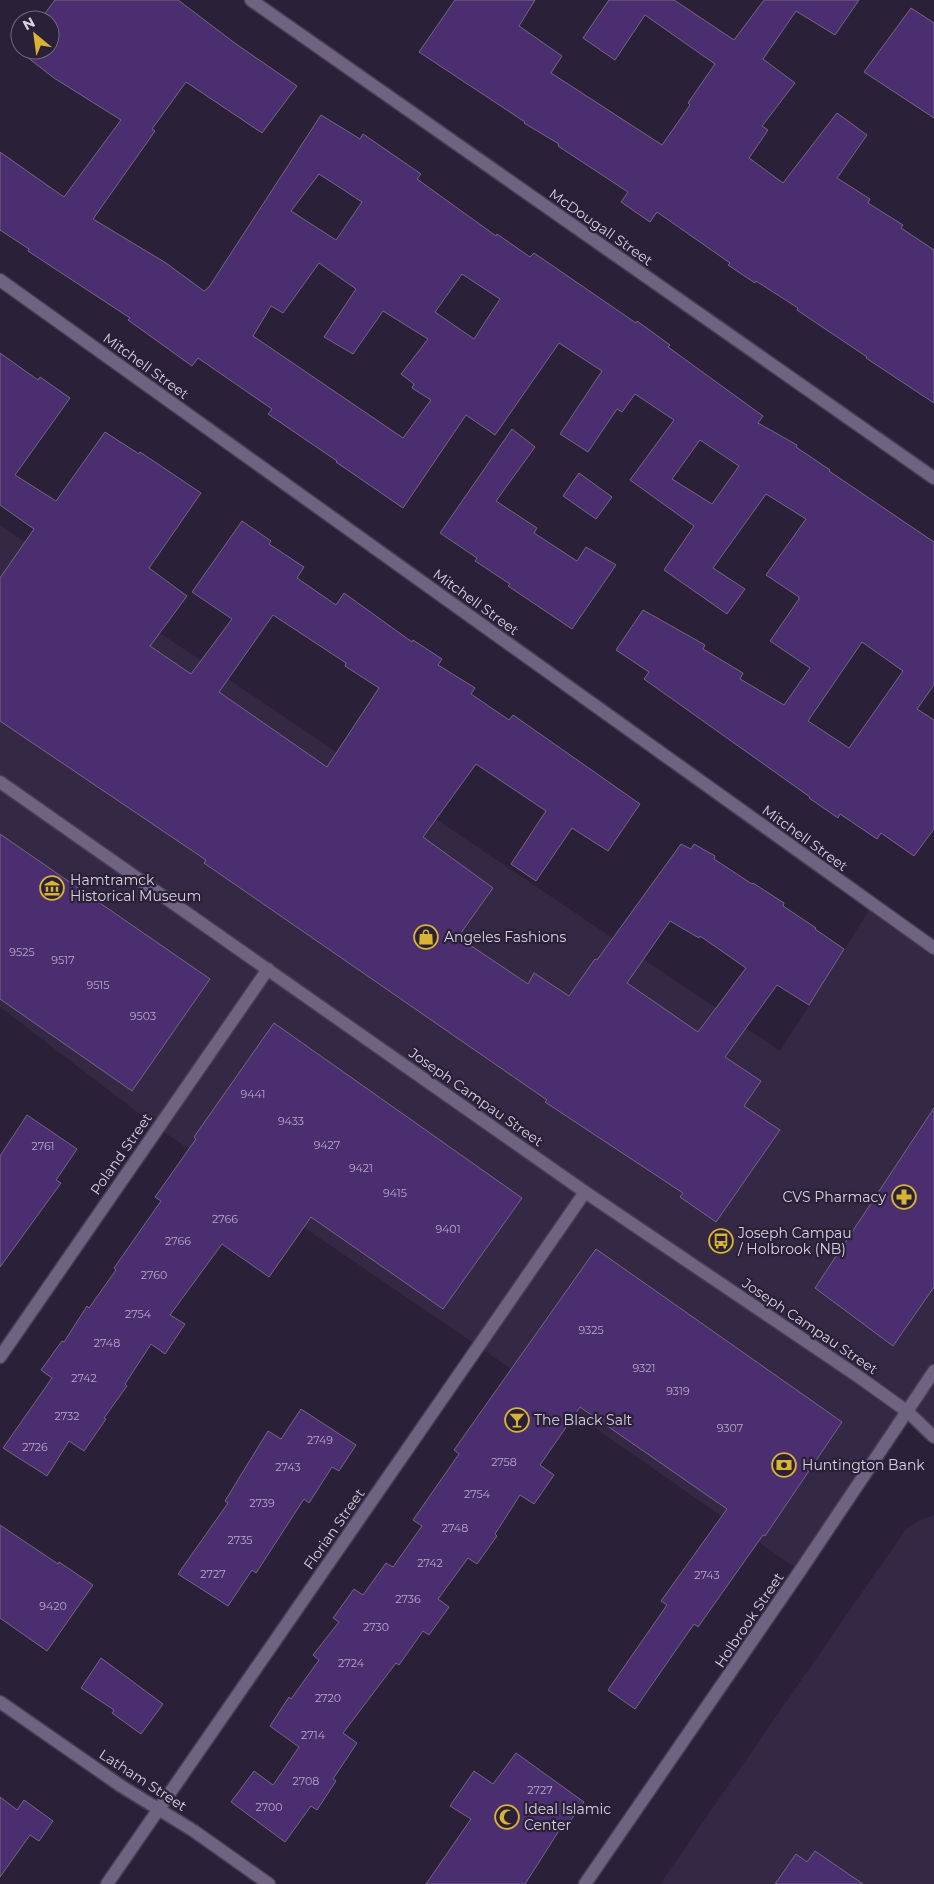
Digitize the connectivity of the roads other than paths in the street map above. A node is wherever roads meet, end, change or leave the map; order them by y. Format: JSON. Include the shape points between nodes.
{"nodes":[{"id":1,"x":251,"y":0,"type":"edge"},
{"id":2,"x":0,"y":280,"type":"edge"},
{"id":3,"x":934,"y":478,"type":"edge"},
{"id":4,"x":0,"y":782,"type":"edge"},
{"id":5,"x":934,"y":948,"type":"edge"},
{"id":6,"x":268,"y":969,"type":"junction"},
{"id":7,"x":585,"y":1192,"type":"junction"},
{"id":8,"x":0,"y":1356,"type":"edge"},
{"id":9,"x":934,"y":1371,"type":"edge"},
{"id":10,"x":908,"y":1412,"type":"junction"},
{"id":11,"x":934,"y":1437,"type":"edge"},
{"id":12,"x":0,"y":1702,"type":"edge"},
{"id":13,"x":159,"y":1809,"type":"junction"},
{"id":14,"x":107,"y":1884,"type":"edge"},
{"id":15,"x":269,"y":1884,"type":"edge"},
{"id":16,"x":586,"y":1884,"type":"edge"}],
"edges":[{"from":1,"to":3,"type":"street","name":"McDougall Street"},
{"from":2,"to":5,"type":"street","name":"Mitchell Street"},
{"from":4,"to":6,"type":"street","name":"Joseph Campau Street"},
{"from":6,"to":7,"type":"street","name":"Joseph Campau Street"},
{"from":6,"to":8,"type":"street","name":"Poland Street"},
{"from":7,"to":10,"type":"street","name":"Joseph Campau Street"},
{"from":7,"to":13,"type":"street","name":"Florian Street"},
{"from":9,"to":10,"type":"street","name":"Holbrook Street"},
{"from":10,"to":11,"type":"street","name":"Joseph Campau Street"},
{"from":10,"to":16,"type":"street","name":"Holbrook Street"},
{"from":12,"to":13,"type":"street","name":"Latham Street"},
{"from":13,"to":14,"type":"street","name":"Florian Street"},
{"from":13,"to":15,"type":"street","name":"Latham Street"}]}
